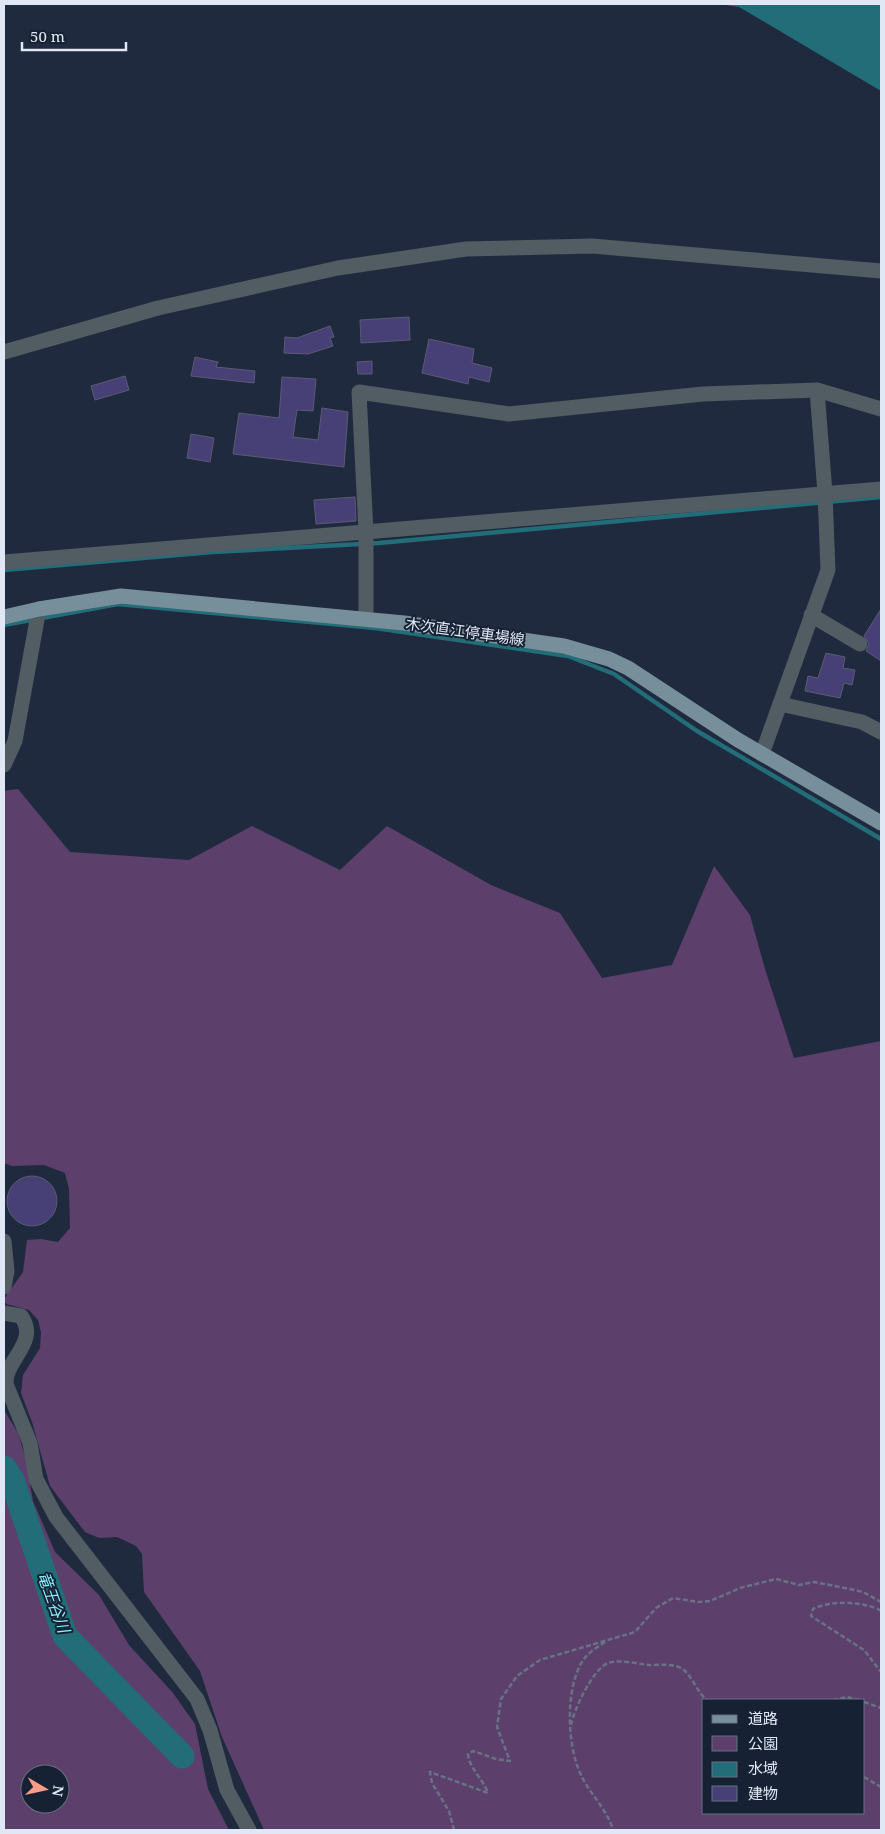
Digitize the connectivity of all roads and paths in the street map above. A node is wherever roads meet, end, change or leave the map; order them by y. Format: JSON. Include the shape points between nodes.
{"nodes":[{"id":1,"x":881,"y":272,"type":"edge"},
{"id":2,"x":4,"y":352,"type":"edge"},
{"id":3,"x":817,"y":390,"type":"junction"},
{"id":4,"x":881,"y":409,"type":"edge"},
{"id":5,"x":881,"y":489,"type":"edge"},
{"id":6,"x":825,"y":493,"type":"junction"},
{"id":7,"x":366,"y":532,"type":"junction"},
{"id":8,"x":4,"y":562,"type":"edge"},
{"id":9,"x":39,"y":609,"type":"junction"},
{"id":10,"x":811,"y":615,"type":"junction"},
{"id":11,"x":4,"y":617,"type":"edge"},
{"id":12,"x":366,"y":618,"type":"junction"},
{"id":13,"x":860,"y":644,"type":"dead end"},
{"id":14,"x":780,"y":704,"type":"junction"},
{"id":15,"x":881,"y":732,"type":"edge"},
{"id":16,"x":762,"y":754,"type":"junction"},
{"id":17,"x":4,"y":765,"type":"edge"},
{"id":18,"x":881,"y":823,"type":"edge"},
{"id":19,"x":4,"y":1241,"type":"edge"},
{"id":20,"x":4,"y":1288,"type":"edge"},
{"id":21,"x":4,"y":1313,"type":"edge"},
{"id":22,"x":881,"y":1602,"type":"edge"},
{"id":23,"x":881,"y":1611,"type":"edge"},
{"id":24,"x":605,"y":1642,"type":"junction"},
{"id":25,"x":881,"y":1672,"type":"edge"},
{"id":26,"x":706,"y":1699,"type":"edge"},
{"id":27,"x":838,"y":1699,"type":"edge"},
{"id":28,"x":855,"y":1699,"type":"edge"},
{"id":29,"x":865,"y":1702,"type":"edge"},
{"id":30,"x":881,"y":1708,"type":"edge"},
{"id":31,"x":570,"y":1730,"type":"junction"},
{"id":32,"x":865,"y":1778,"type":"edge"},
{"id":33,"x":881,"y":1787,"type":"edge"},
{"id":34,"x":249,"y":1830,"type":"edge"},
{"id":35,"x":454,"y":1830,"type":"edge"},
{"id":36,"x":612,"y":1830,"type":"edge"}],
"edges":[{"from":1,"to":2,"type":"street","via":[[592,246],[466,249],[338,268],[158,308]]},
{"from":3,"to":4,"type":"street"},
{"from":3,"to":6,"type":"street"},
{"from":3,"to":7,"type":"street","via":[[703,394],[509,414],[359,392]]},
{"from":5,"to":6,"type":"street"},
{"from":6,"to":7,"type":"street"},
{"from":6,"to":10,"type":"street","via":[[828,570]]},
{"from":7,"to":8,"type":"street"},
{"from":7,"to":12,"type":"street"},
{"from":9,"to":11,"type":"main road","name":"木次直江停車場線"},
{"from":9,"to":12,"type":"main road","name":"木次直江停車場線","via":[[121,596]]},
{"from":9,"to":17,"type":"street","via":[[15,741]]},
{"from":10,"to":13,"type":"street"},
{"from":10,"to":14,"type":"street"},
{"from":12,"to":16,"type":"main road","name":"木次直江停車場線","via":[[564,646],[609,658]]},
{"from":14,"to":15,"type":"street","via":[[862,722]]},
{"from":14,"to":16,"type":"street"},
{"from":16,"to":18,"type":"main road","name":"木次直江停車場線"},
{"from":19,"to":20,"type":"street","via":[[7,1271]]},
{"from":21,"to":34,"type":"street","via":[[21,1316],[25,1322],[27,1338],[6,1375],[6,1384],[30,1443],[36,1479],[46,1502],[197,1699],[210,1730],[227,1790]]},
{"from":22,"to":24,"type":"path","via":[[850,1589],[814,1582],[799,1585],[776,1579],[740,1588],[710,1602],[673,1598],[656,1608],[635,1632]]},
{"from":23,"to":25,"type":"path","via":[[868,1605],[834,1603],[813,1608],[811,1616],[864,1650]]},
{"from":24,"to":31,"type":"path","via":[[584,1658],[580,1666],[572,1695]]},
{"from":24,"to":35,"type":"path","via":[[540,1660],[517,1676],[501,1699],[497,1727],[510,1761],[473,1751],[468,1754],[469,1762],[488,1793],[430,1772],[432,1783],[449,1811]]},
{"from":26,"to":31,"type":"path","via":[[684,1670],[674,1665],[606,1664],[579,1701]]},
{"from":27,"to":28,"type":"path"},
{"from":29,"to":30,"type":"path"},
{"from":31,"to":36,"type":"path","via":[[574,1760]]},
{"from":32,"to":33,"type":"path"}]}
